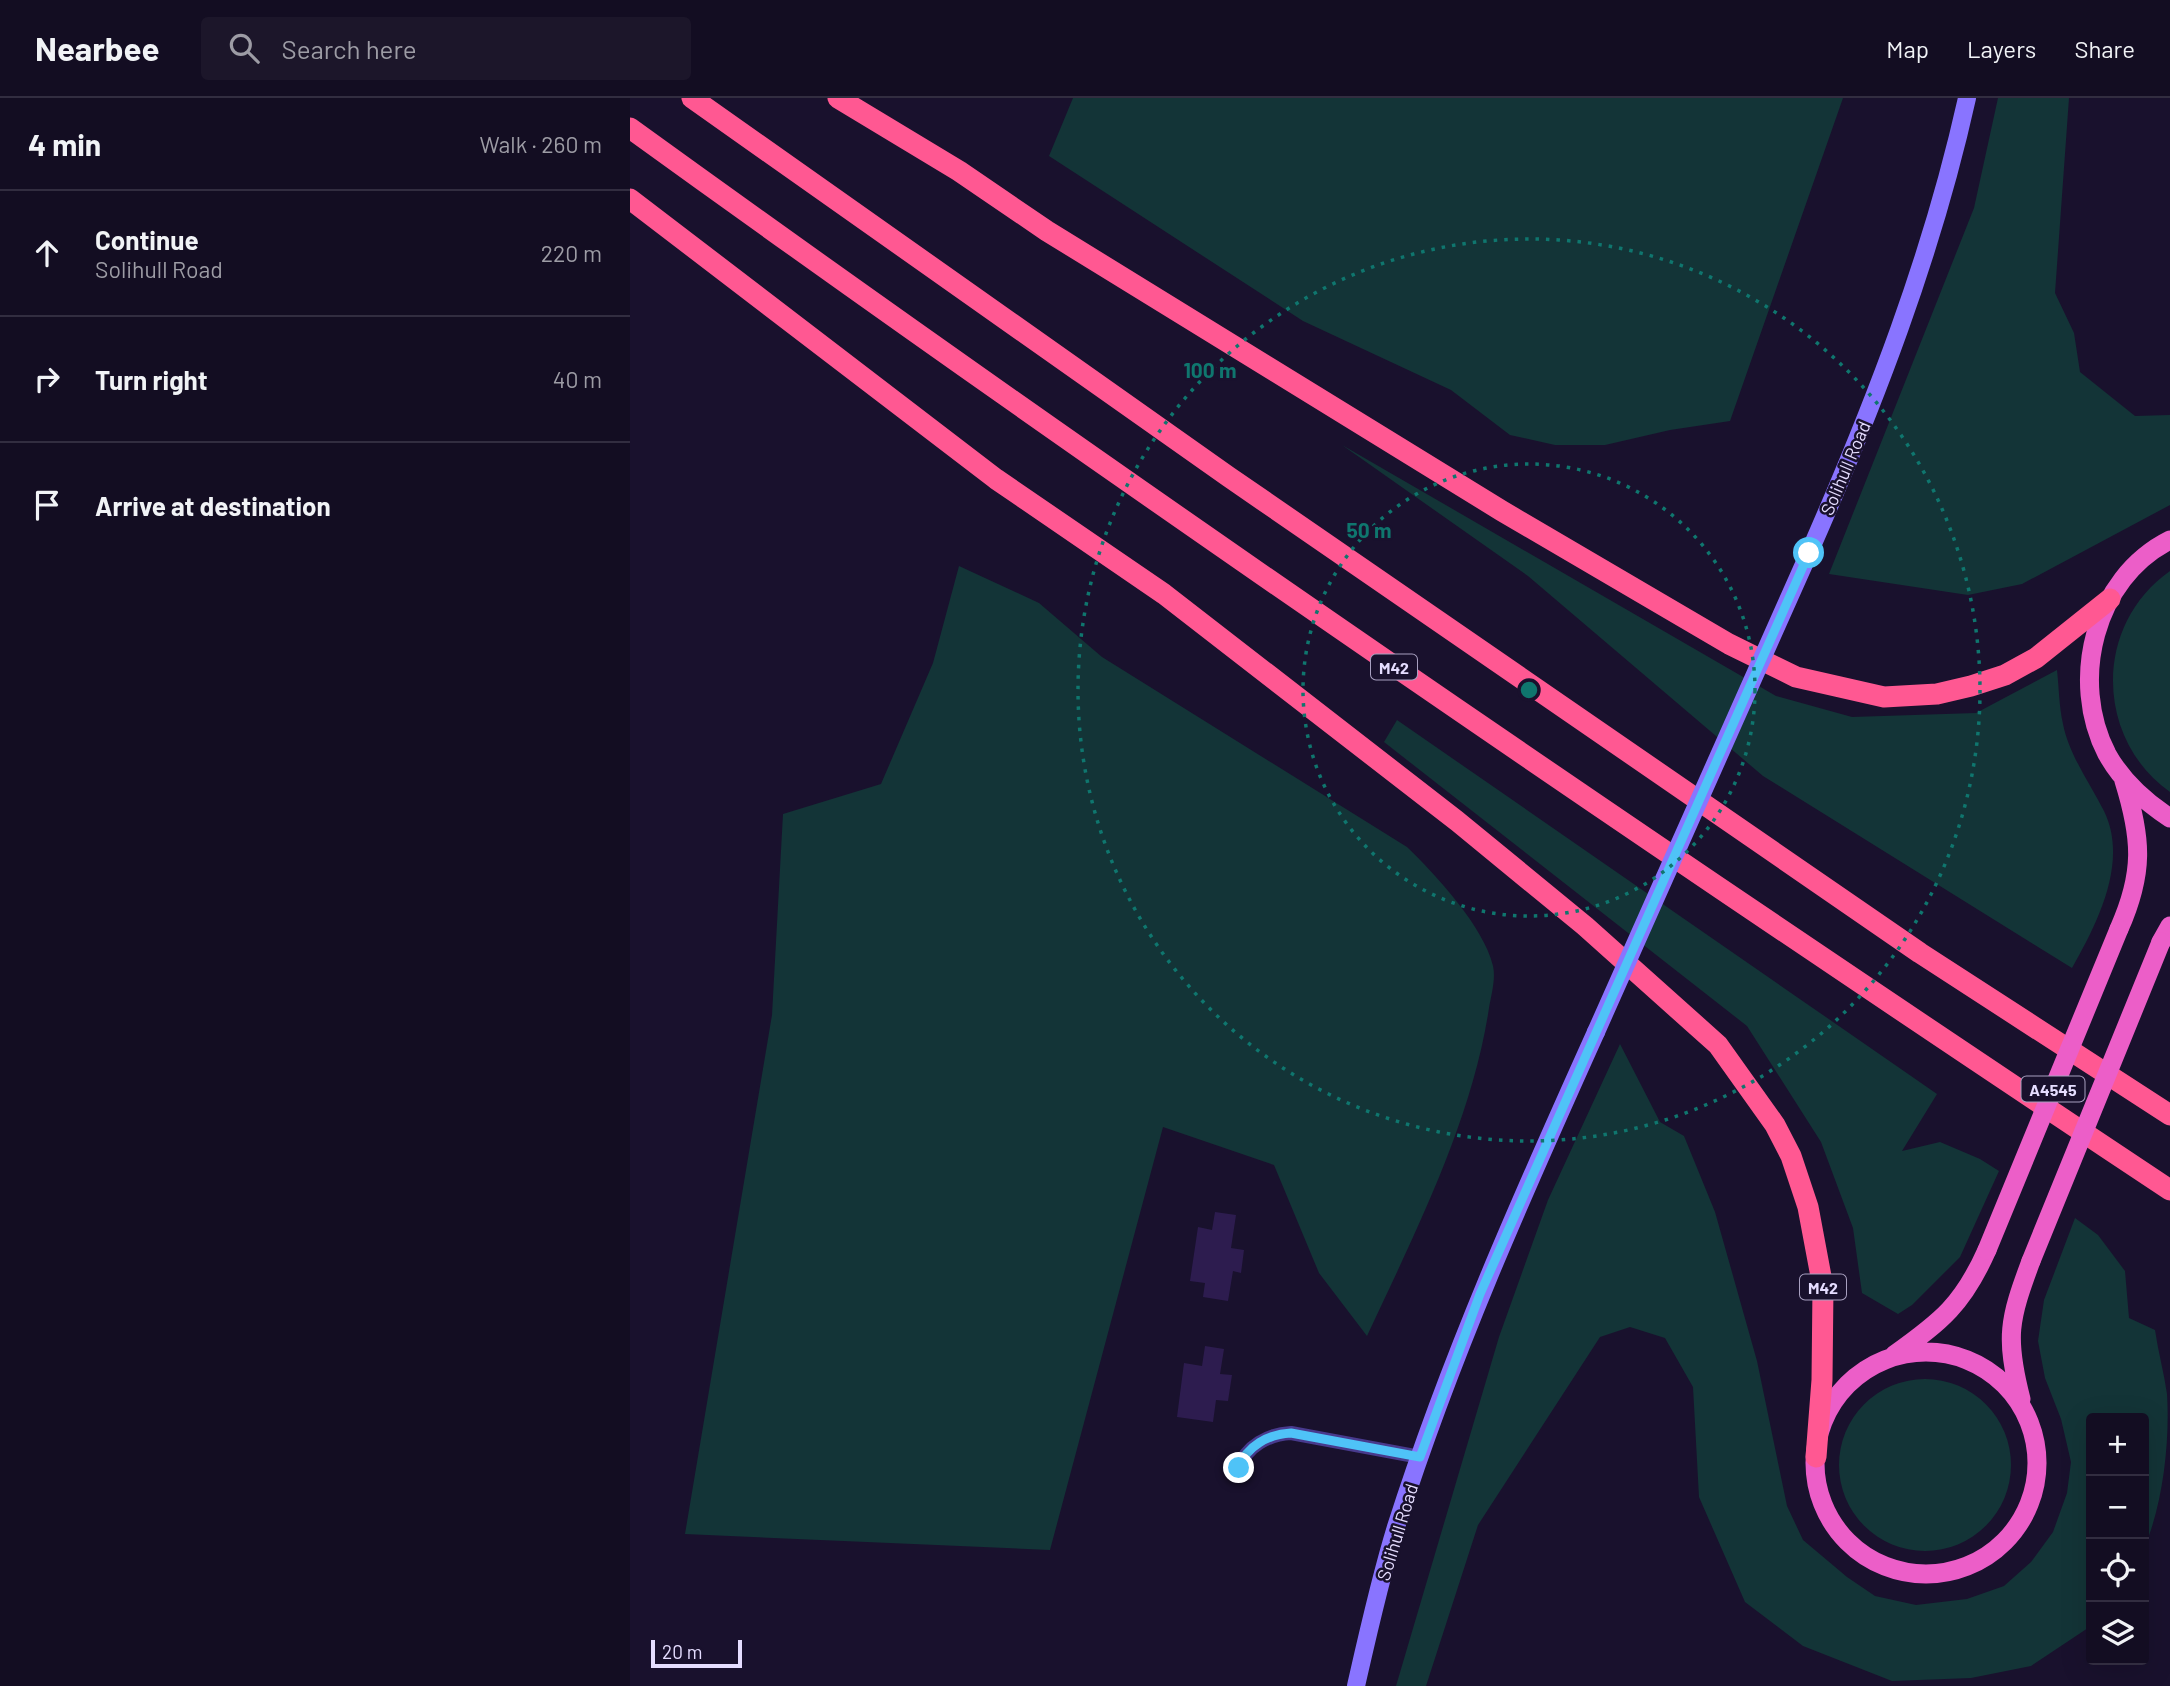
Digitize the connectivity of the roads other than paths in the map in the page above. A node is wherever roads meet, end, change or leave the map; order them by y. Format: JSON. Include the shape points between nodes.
{"nodes":[{"id":1,"x":692,"y":98,"type":"edge"},
{"id":2,"x":838,"y":98,"type":"edge"},
{"id":3,"x":1967,"y":98,"type":"edge"},
{"id":4,"x":630,"y":128,"type":"edge"},
{"id":5,"x":630,"y":200,"type":"edge"},
{"id":6,"x":2170,"y":540,"type":"edge"},
{"id":7,"x":2110,"y":599,"type":"junction"},
{"id":8,"x":2123,"y":779,"type":"junction"},
{"id":9,"x":2170,"y":818,"type":"edge"},
{"id":10,"x":2165,"y":934,"type":"edge"},
{"id":11,"x":2170,"y":1115,"type":"edge"},
{"id":12,"x":2170,"y":1190,"type":"edge"},
{"id":13,"x":1888,"y":1359,"type":"junction"},
{"id":14,"x":2024,"y":1412,"type":"junction"},
{"id":15,"x":1420,"y":1457,"type":"junction"},
{"id":16,"x":1816,"y":1457,"type":"junction"},
{"id":17,"x":1239,"y":1468,"type":"dead end"},
{"id":18,"x":1356,"y":1686,"type":"edge"}],
"edges":[{"from":1,"to":11,"type":"highway","via":[[1218,469],[1920,953]]},
{"from":2,"to":7,"type":"highway","via":[[1502,511],[1729,644],[1796,677],[1884,697],[1937,694],[1971,686],[2036,657]]},
{"from":3,"to":15,"type":"main road","name":"Solihull Road","bridge":true,"via":[[1927,253],[1877,392],[1480,1294]]},
{"from":4,"to":12,"type":"highway","number":"M42","via":[[984,382],[1500,741]]},
{"from":5,"to":16,"type":"highway","number":"M42","via":[[996,479],[1164,594],[1447,812],[1585,926],[1718,1045],[1775,1125],[1808,1207],[1823,1287]]},
{"from":6,"to":7,"type":"highway","via":[[2140,561]]},
{"from":7,"to":8,"type":"highway","via":[[2094,637],[2089,697],[2095,726]]},
{"from":8,"to":9,"type":"highway"},
{"from":8,"to":13,"type":"highway","number":"A4545","bridge":true,"via":[[2134,812],[2139,859],[2132,900],[1966,1292],[1950,1312]]},
{"from":10,"to":14,"type":"highway","number":"A4545","bridge":true,"via":[[2031,1261],[2010,1326],[2009,1354]]},
{"from":13,"to":14,"type":"highway","via":[[1930,1352],[1971,1362],[2006,1386]]},
{"from":13,"to":16,"type":"highway","via":[[1852,1381],[1838,1397],[1819,1435]]},
{"from":14,"to":16,"type":"highway","via":[[2037,1462],[2029,1505],[2019,1525],[1987,1556],[1946,1572],[1902,1572],[1881,1565],[1845,1539],[1822,1501]]},
{"from":15,"to":17,"type":"lane","via":[[1291,1433],[1274,1434],[1244,1453]]},
{"from":15,"to":18,"type":"main road","name":"Solihull Road","via":[[1395,1530]]}]}
